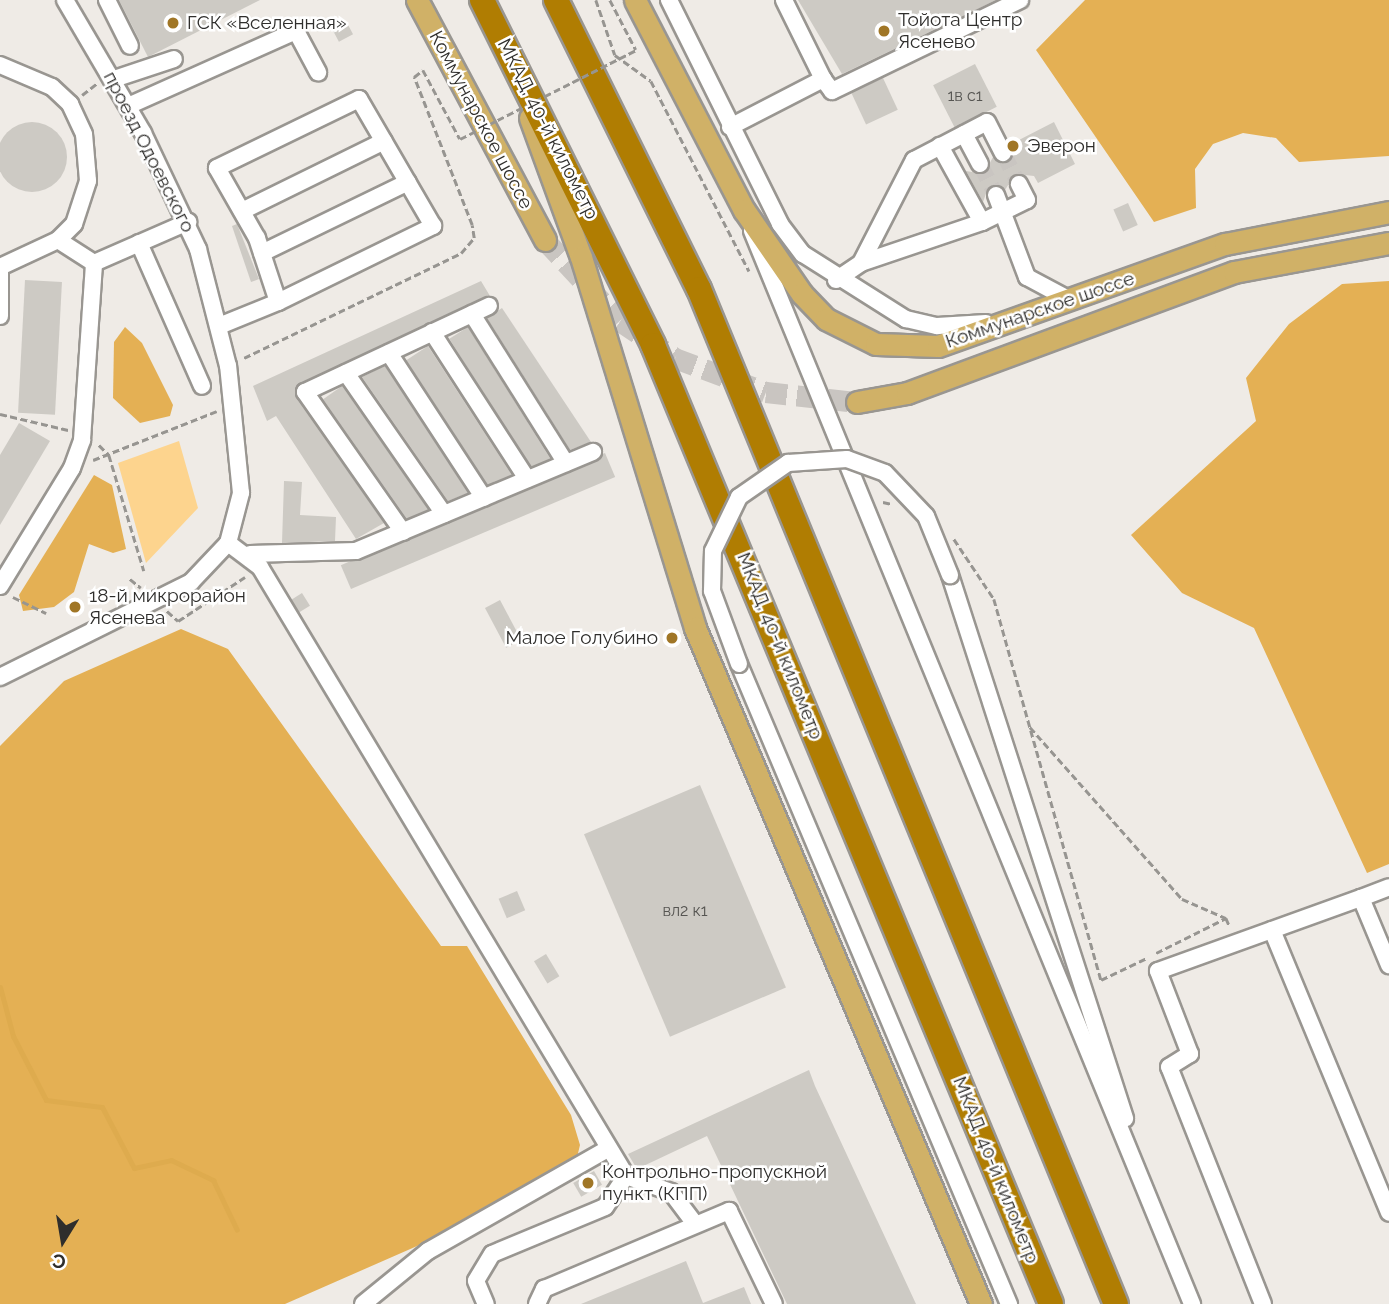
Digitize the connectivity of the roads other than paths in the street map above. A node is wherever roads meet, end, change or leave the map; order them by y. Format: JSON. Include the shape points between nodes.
{"nodes":[{"id":1,"x":65,"y":0,"type":"edge"},
{"id":2,"x":107,"y":0,"type":"edge"},
{"id":3,"x":417,"y":0,"type":"edge"},
{"id":4,"x":556,"y":0,"type":"edge"},
{"id":5,"x":635,"y":0,"type":"edge"},
{"id":6,"x":669,"y":0,"type":"edge"},
{"id":7,"x":784,"y":0,"type":"edge"},
{"id":8,"x":1020,"y":0,"type":"edge"},
{"id":9,"x":486,"y":8,"type":"edge"},
{"id":10,"x":130,"y":46,"type":"dead end"},
{"id":11,"x":174,"y":59,"type":"dead end"},
{"id":12,"x":0,"y":65,"type":"edge"},
{"id":13,"x":318,"y":72,"type":"dead end"},
{"id":14,"x":114,"y":79,"type":"junction"},
{"id":15,"x":823,"y":79,"type":"junction"},
{"id":16,"x":128,"y":106,"type":"junction"},
{"id":17,"x":730,"y":127,"type":"junction"},
{"id":18,"x":964,"y":134,"type":"junction"},
{"id":19,"x":384,"y":141,"type":"junction"},
{"id":20,"x":940,"y":146,"type":"junction"},
{"id":21,"x":1003,"y":153,"type":"tunnel mouth"},
{"id":22,"x":980,"y":164,"type":"tunnel mouth"},
{"id":23,"x":408,"y":182,"type":"junction"},
{"id":24,"x":1018,"y":184,"type":"tunnel mouth"},
{"id":25,"x":996,"y":195,"type":"tunnel mouth"},
{"id":26,"x":744,"y":210,"type":"junction"},
{"id":27,"x":242,"y":211,"type":"junction"},
{"id":28,"x":1004,"y":211,"type":"junction"},
{"id":29,"x":1389,"y":212,"type":"edge"},
{"id":30,"x":188,"y":222,"type":"junction"},
{"id":31,"x":982,"y":222,"type":"junction"},
{"id":32,"x":58,"y":240,"type":"junction"},
{"id":33,"x":545,"y":240,"type":"tunnel mouth"},
{"id":34,"x":139,"y":243,"type":"junction"},
{"id":35,"x":1389,"y":243,"type":"edge"},
{"id":36,"x":262,"y":253,"type":"junction"},
{"id":37,"x":94,"y":263,"type":"junction"},
{"id":38,"x":861,"y":263,"type":"junction"},
{"id":39,"x":0,"y":269,"type":"edge"},
{"id":40,"x":836,"y":281,"type":"junction"},
{"id":41,"x":1072,"y":301,"type":"junction"},
{"id":42,"x":278,"y":302,"type":"junction"},
{"id":43,"x":489,"y":306,"type":"dead end"},
{"id":44,"x":1042,"y":312,"type":"junction"},
{"id":45,"x":472,"y":314,"type":"junction"},
{"id":46,"x":0,"y":316,"type":"edge"},
{"id":47,"x":219,"y":326,"type":"junction"},
{"id":48,"x":432,"y":332,"type":"junction"},
{"id":49,"x":389,"y":353,"type":"junction"},
{"id":50,"x":346,"y":373,"type":"junction"},
{"id":51,"x":202,"y":386,"type":"dead end"},
{"id":52,"x":857,"y":402,"type":"tunnel mouth"},
{"id":53,"x":593,"y":452,"type":"dead end"},
{"id":54,"x":566,"y":463,"type":"junction"},
{"id":55,"x":527,"y":480,"type":"junction"},
{"id":56,"x":484,"y":498,"type":"junction"},
{"id":57,"x":444,"y":514,"type":"junction"},
{"id":58,"x":403,"y":532,"type":"junction"},
{"id":59,"x":228,"y":543,"type":"junction"},
{"id":60,"x":250,"y":554,"type":"junction"},
{"id":61,"x":0,"y":586,"type":"edge"},
{"id":62,"x":0,"y":677,"type":"edge"},
{"id":63,"x":1389,"y":887,"type":"edge"},
{"id":64,"x":1361,"y":898,"type":"junction"},
{"id":65,"x":1272,"y":930,"type":"junction"},
{"id":66,"x":1389,"y":965,"type":"edge"},
{"id":67,"x":609,"y":1148,"type":"junction"},
{"id":68,"x":626,"y":1176,"type":"junction"},
{"id":69,"x":1150,"y":1201,"type":"junction"},
{"id":70,"x":1389,"y":1213,"type":"edge"},
{"id":71,"x":694,"y":1222,"type":"junction"},
{"id":72,"x":363,"y":1304,"type":"edge"},
{"id":73,"x":485,"y":1304,"type":"edge"},
{"id":74,"x":537,"y":1304,"type":"edge"},
{"id":75,"x":774,"y":1304,"type":"edge"},
{"id":76,"x":981,"y":1304,"type":"edge"},
{"id":77,"x":1009,"y":1304,"type":"edge"},
{"id":78,"x":1051,"y":1304,"type":"edge"},
{"id":79,"x":1116,"y":1304,"type":"edge"},
{"id":80,"x":1192,"y":1304,"type":"edge"},
{"id":81,"x":1263,"y":1304,"type":"edge"}],
"edges":[{"from":1,"to":14,"type":"street","name":"проезд Одоевского"},
{"from":2,"to":10,"type":"street"},
{"from":3,"to":33,"type":"main road","name":"Коммунарское шоссе"},
{"from":4,"to":79,"type":"highway","via":[[699,289]]},
{"from":5,"to":26,"type":"main road","name":"Коммунарское шоссе"},
{"from":6,"to":17,"type":"street"},
{"from":7,"to":15,"type":"street"},
{"from":8,"to":15,"type":"street","via":[[832,91]]},
{"from":9,"to":76,"type":"main road","via":[[581,257],[695,628]]},
{"from":9,"to":78,"type":"highway","name":"МКАД, 40-й километр","via":[[658,358]]},
{"from":11,"to":14,"type":"street"},
{"from":12,"to":32,"type":"street","via":[[52,87],[71,104],[84,134],[88,181],[74,224]]},
{"from":13,"to":16,"type":"street","via":[[296,31]]},
{"from":14,"to":16,"type":"street","name":"проезд Одоевского"},
{"from":15,"to":17,"type":"street"},
{"from":16,"to":30,"type":"street","name":"проезд Одоевского"},
{"from":17,"to":40,"type":"street","via":[[780,224],[803,254]]},
{"from":18,"to":20,"type":"street"},
{"from":18,"to":21,"type":"street","via":[[987,122]]},
{"from":18,"to":22,"type":"street"},
{"from":19,"to":23,"type":"street"},
{"from":19,"to":27,"type":"street"},
{"from":19,"to":27,"type":"street","via":[[359,99],[218,168]]},
{"from":20,"to":31,"type":"street"},
{"from":20,"to":38,"type":"street","via":[[914,160]]},
{"from":23,"to":36,"type":"street"},
{"from":23,"to":42,"type":"street","via":[[433,226]]},
{"from":24,"to":28,"type":"street","via":[[1027,200]]},
{"from":25,"to":28,"type":"street"},
{"from":26,"to":44,"type":"main road","name":"Коммунарское шоссе","via":[[826,319],[877,344],[938,346]]},
{"from":26,"to":69,"type":"street"},
{"from":27,"to":36,"type":"street"},
{"from":28,"to":31,"type":"street"},
{"from":28,"to":41,"type":"street","via":[[1027,277],[1046,293]]},
{"from":29,"to":41,"type":"main road","name":"Коммунарское шоссе","via":[[1277,229]]},
{"from":30,"to":34,"type":"street"},
{"from":30,"to":47,"type":"street","name":"проезд Одоевского"},
{"from":31,"to":38,"type":"street"},
{"from":32,"to":37,"type":"street"},
{"from":32,"to":39,"type":"street"},
{"from":34,"to":37,"type":"street"},
{"from":34,"to":51,"type":"street"},
{"from":35,"to":52,"type":"main road","name":"Коммунарское шоссе","via":[[1234,272],[907,393]]},
{"from":36,"to":42,"type":"street"},
{"from":37,"to":61,"type":"street","via":[[83,434],[76,458]]},
{"from":38,"to":40,"type":"street"},
{"from":39,"to":46,"type":"street"},
{"from":40,"to":44,"type":"street","via":[[906,319],[937,326]]},
{"from":41,"to":44,"type":"main road","name":"Коммунарское шоссе"},
{"from":42,"to":47,"type":"street"},
{"from":43,"to":45,"type":"street"},
{"from":45,"to":48,"type":"street"},
{"from":45,"to":54,"type":"street"},
{"from":47,"to":59,"type":"street","name":"проезд Одоевского","via":[[233,405],[241,493]]},
{"from":48,"to":49,"type":"street"},
{"from":48,"to":55,"type":"street"},
{"from":49,"to":50,"type":"street"},
{"from":49,"to":56,"type":"street"},
{"from":50,"to":57,"type":"street"},
{"from":50,"to":58,"type":"street","via":[[305,392]]},
{"from":53,"to":54,"type":"street"},
{"from":54,"to":55,"type":"street"},
{"from":55,"to":56,"type":"street"},
{"from":56,"to":57,"type":"street"},
{"from":57,"to":58,"type":"street"},
{"from":58,"to":60,"type":"street","via":[[346,554]]},
{"from":59,"to":60,"type":"street"},
{"from":59,"to":62,"type":"street","name":"проезд Одоевского","via":[[191,582]]},
{"from":60,"to":67,"type":"street"},
{"from":63,"to":64,"type":"street"},
{"from":64,"to":65,"type":"street"},
{"from":64,"to":66,"type":"street"},
{"from":65,"to":70,"type":"street"},
{"from":65,"to":81,"type":"street","via":[[1158,971],[1190,1054],[1169,1067]]},
{"from":67,"to":68,"type":"street"},
{"from":67,"to":72,"type":"street","via":[[428,1251]]},
{"from":68,"to":71,"type":"street","via":[[671,1192]]},
{"from":68,"to":73,"type":"street","via":[[605,1207],[492,1254],[477,1281]]},
{"from":69,"to":77,"type":"street","bridge":true,"via":[[1071,936],[950,575],[915,499],[885,473],[847,459],[807,458],[769,472],[733,505],[713,551],[717,610]]},
{"from":69,"to":80,"type":"street"},
{"from":71,"to":74,"type":"street","via":[[544,1289]]},
{"from":71,"to":75,"type":"street","via":[[729,1211]]}]}
